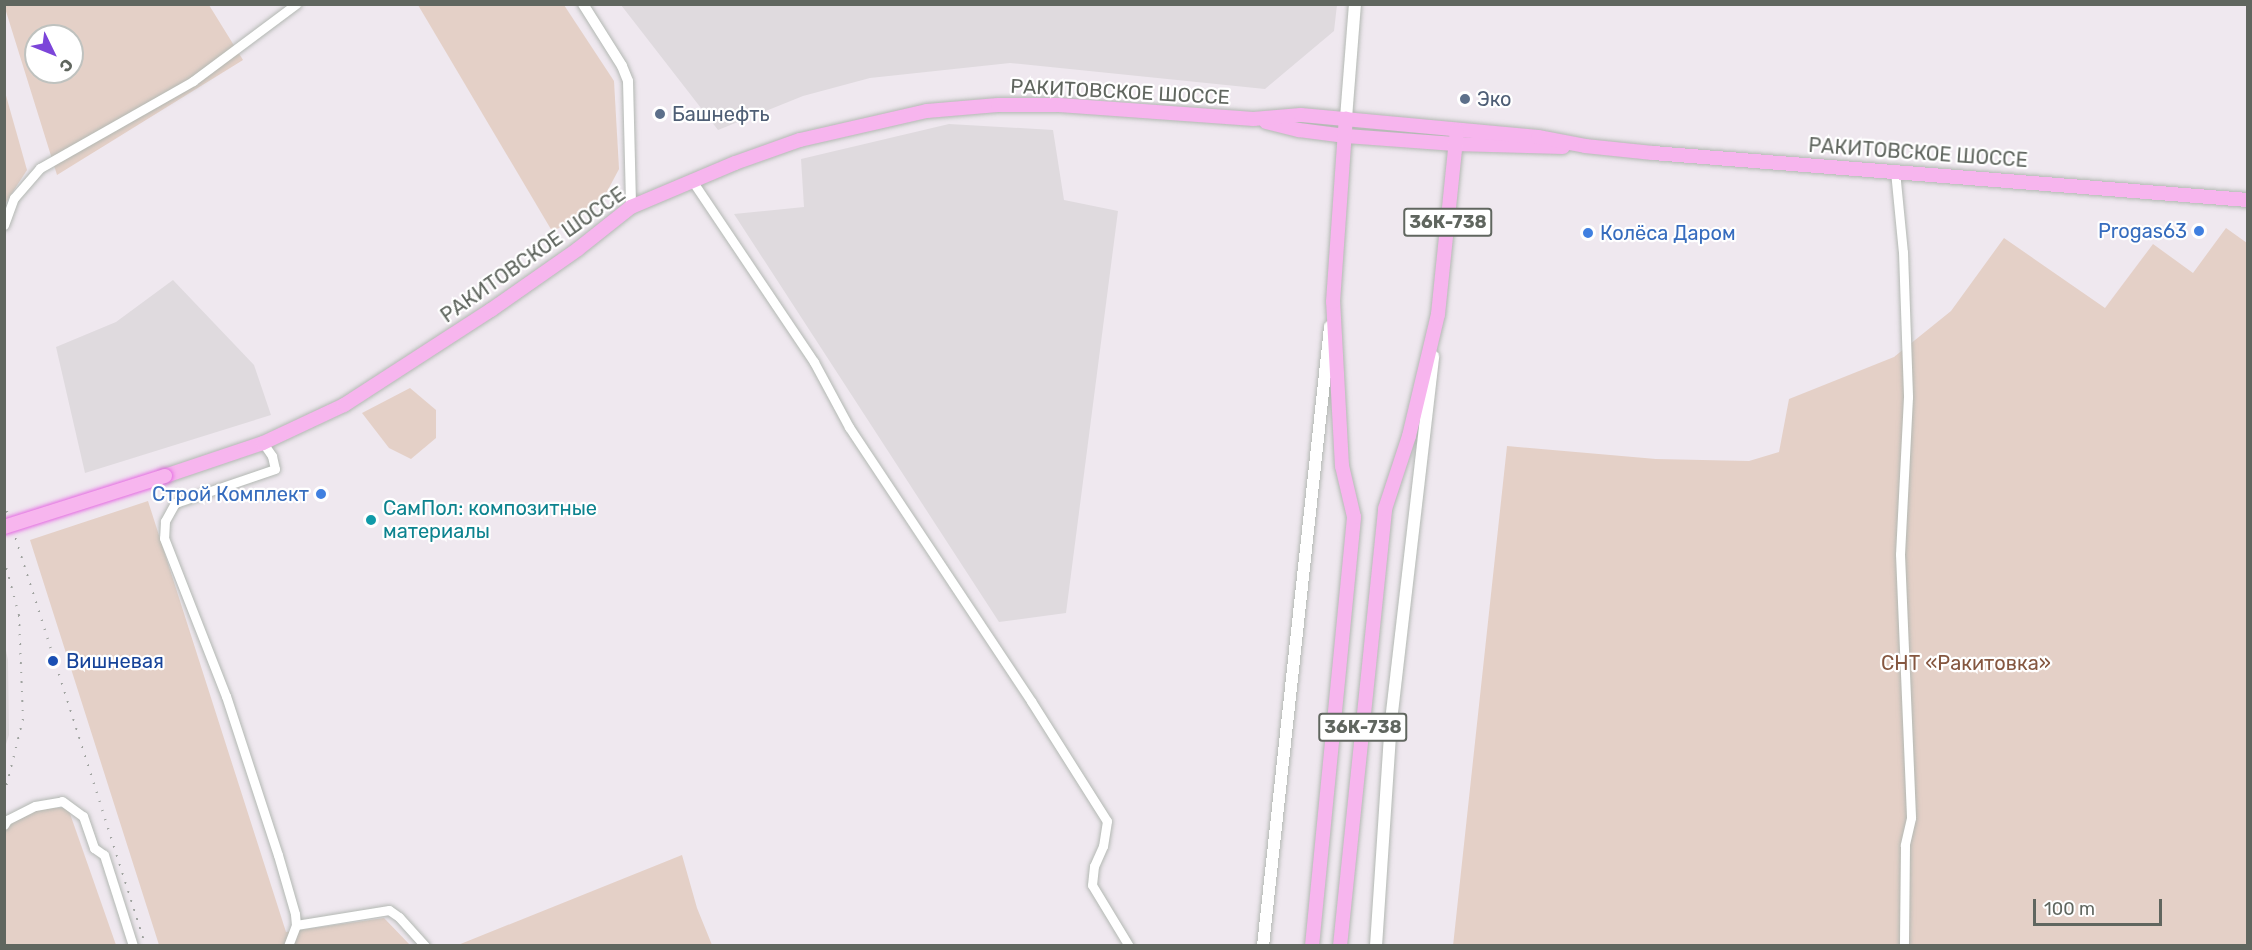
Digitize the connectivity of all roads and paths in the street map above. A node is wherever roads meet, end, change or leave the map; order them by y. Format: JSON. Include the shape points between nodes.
{"nodes":[{"id":1,"x":296,"y":4,"type":"edge"},
{"id":2,"x":583,"y":4,"type":"edge"},
{"id":3,"x":1355,"y":4,"type":"edge"},
{"id":4,"x":1347,"y":118,"type":"junction"},
{"id":5,"x":1252,"y":119,"type":"junction"},
{"id":6,"x":1346,"y":135,"type":"junction"},
{"id":7,"x":1456,"y":137,"type":"junction"},
{"id":8,"x":1895,"y":171,"type":"junction"},
{"id":9,"x":693,"y":182,"type":"junction"},
{"id":10,"x":2247,"y":200,"type":"edge"},
{"id":11,"x":631,"y":207,"type":"junction"},
{"id":12,"x":4,"y":225,"type":"edge"},
{"id":13,"x":1333,"y":302,"type":"junction"},
{"id":14,"x":1438,"y":314,"type":"junction"},
{"id":15,"x":263,"y":442,"type":"junction"},
{"id":16,"x":4,"y":527,"type":"edge"},
{"id":17,"x":4,"y":825,"type":"edge"},
{"id":18,"x":296,"y":925,"type":"junction"},
{"id":19,"x":133,"y":945,"type":"edge"},
{"id":20,"x":288,"y":945,"type":"edge"},
{"id":21,"x":425,"y":945,"type":"edge"},
{"id":22,"x":1129,"y":945,"type":"edge"},
{"id":23,"x":1263,"y":945,"type":"edge"},
{"id":24,"x":1312,"y":945,"type":"edge"},
{"id":25,"x":1340,"y":945,"type":"edge"},
{"id":26,"x":1376,"y":945,"type":"edge"},
{"id":27,"x":1904,"y":945,"type":"edge"}],
"edges":[{"from":1,"to":12,"type":"street","via":[[193,81],[40,168],[14,198]]},
{"from":2,"to":11,"type":"street","via":[[628,81]]},
{"from":3,"to":4,"type":"main road"},
{"from":4,"to":5,"type":"main road","name":"РАКИТОВСКОЕ ШОССЕ","via":[[1301,115]]},
{"from":4,"to":6,"type":"main road"},
{"from":4,"to":7,"type":"main road","name":"РАКИТОВСКОЕ ШОССЕ"},
{"from":5,"to":6,"type":"main road","name":"РАКИТОВСКОЕ ШОССЕ"},
{"from":5,"to":9,"type":"main road","name":"РАКИТОВСКОЕ ШОССЕ","via":[[1059,105],[927,111],[800,140]]},
{"from":6,"to":7,"type":"main road","name":"РАКИТОВСКОЕ ШОССЕ"},
{"from":6,"to":13,"type":"main road","number":"36К-738"},
{"from":7,"to":8,"type":"main road","name":"РАКИТОВСКОЕ ШОССЕ","via":[[1542,148],[1585,146]]},
{"from":7,"to":14,"type":"main road","number":"36К-738"},
{"from":8,"to":10,"type":"main road","name":"РАКИТОВСКОЕ ШОССЕ"},
{"from":8,"to":27,"type":"street","via":[[1903,252],[1908,397],[1900,554],[1911,818],[1905,845]]},
{"from":9,"to":11,"type":"main road","name":"РАКИТОВСКОЕ ШОССЕ"},
{"from":9,"to":22,"type":"street","via":[[814,362],[849,427],[1107,821],[1092,885]]},
{"from":11,"to":15,"type":"main road","name":"РАКИТОВСКОЕ ШОССЕ","via":[[578,249],[412,363],[344,405]]},
{"from":13,"to":23,"type":"main road"},
{"from":13,"to":24,"type":"main road","number":"36К-738","via":[[1342,466],[1354,517]]},
{"from":14,"to":25,"type":"main road","number":"36К-738","via":[[1409,436],[1386,509]]},
{"from":14,"to":26,"type":"main road","via":[[1391,722]]},
{"from":15,"to":16,"type":"main road","name":"РАКИТОВСКОЕ ШОССЕ","bridge":true},
{"from":15,"to":18,"type":"street","via":[[275,469],[176,503],[165,521],[164,538],[226,696],[278,855]]},
{"from":17,"to":19,"type":"street","via":[[35,806],[62,801],[83,816],[93,848],[104,855]]},
{"from":18,"to":20,"type":"street"},
{"from":18,"to":21,"type":"street","via":[[388,910]]}]}
